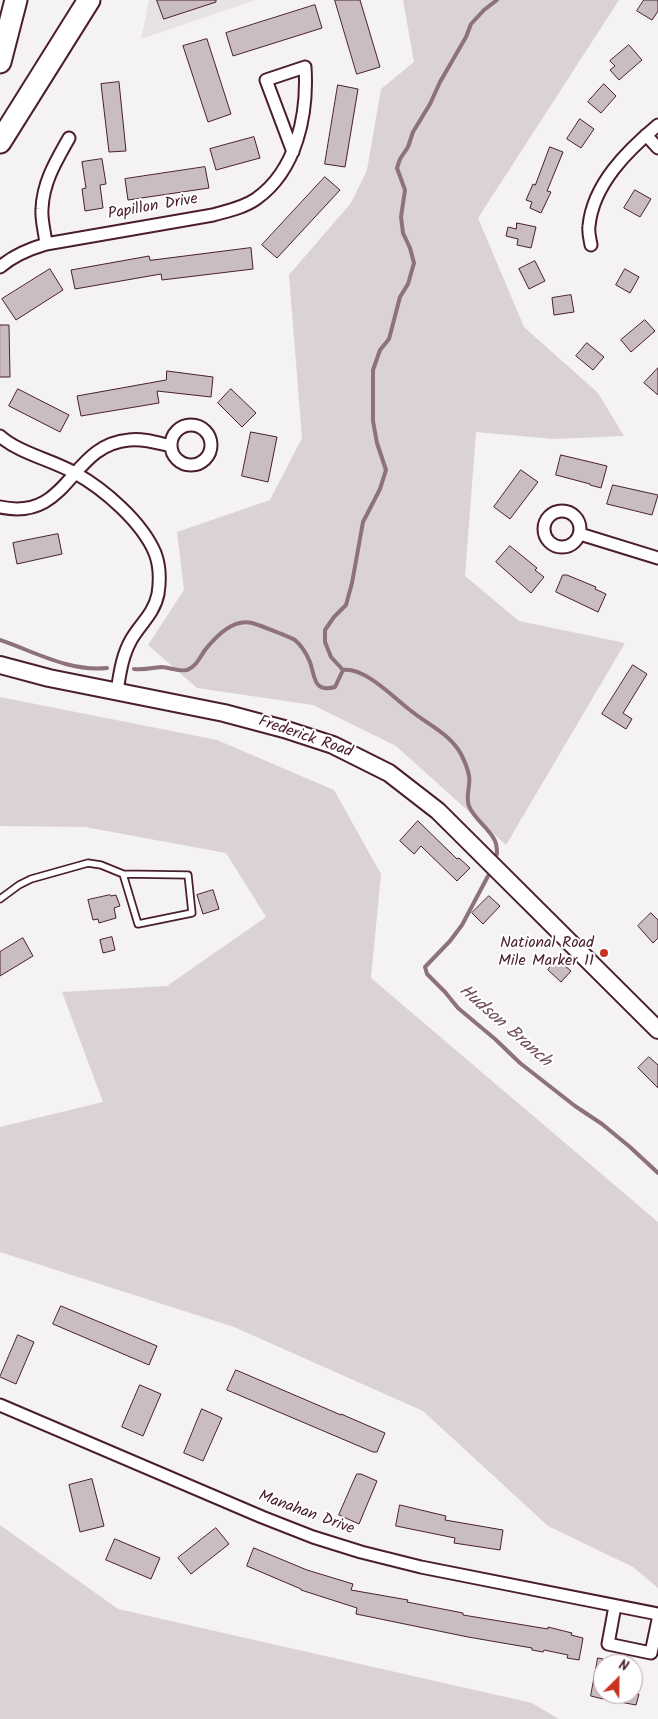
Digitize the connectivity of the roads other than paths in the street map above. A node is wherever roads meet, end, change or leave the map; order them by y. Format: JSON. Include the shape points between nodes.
{"nodes":[{"id":1,"x":16,"y":0,"type":"edge"},
{"id":2,"x":89,"y":0,"type":"edge"},
{"id":3,"x":0,"y":62,"type":"edge"},
{"id":4,"x":658,"y":125,"type":"edge"},
{"id":5,"x":646,"y":135,"type":"junction"},
{"id":6,"x":69,"y":138,"type":"dead end"},
{"id":7,"x":0,"y":142,"type":"edge"},
{"id":8,"x":658,"y":148,"type":"edge"},
{"id":9,"x":293,"y":152,"type":"junction"},
{"id":10,"x":46,"y":244,"type":"junction"},
{"id":11,"x":591,"y":245,"type":"dead end"},
{"id":12,"x":0,"y":267,"type":"edge"},
{"id":13,"x":1,"y":440,"type":"edge"},
{"id":14,"x":171,"y":446,"type":"dead end"},
{"id":15,"x":75,"y":473,"type":"junction"},
{"id":16,"x":0,"y":507,"type":"edge"},
{"id":17,"x":580,"y":534,"type":"dead end"},
{"id":18,"x":658,"y":558,"type":"edge"},
{"id":19,"x":0,"y":665,"type":"edge"},
{"id":20,"x":117,"y":691,"type":"junction"},
{"id":21,"x":123,"y":874,"type":"junction"},
{"id":22,"x":0,"y":899,"type":"edge"},
{"id":23,"x":658,"y":1030,"type":"edge"},
{"id":24,"x":0,"y":1405,"type":"edge"},
{"id":25,"x":615,"y":1606,"type":"junction"},
{"id":26,"x":658,"y":1614,"type":"edge"},
{"id":27,"x":658,"y":1620,"type":"edge"}],
"edges":[{"from":1,"to":3,"type":"highway"},
{"from":2,"to":7,"type":"highway"},
{"from":4,"to":5,"type":"street"},
{"from":5,"to":8,"type":"street"},
{"from":5,"to":11,"type":"street","via":[[623,157],[598,197],[588,228]]},
{"from":6,"to":10,"type":"street","via":[[50,171],[44,190],[42,211]]},
{"from":9,"to":9,"type":"street","name":"Papillon Drive","via":[[305,106],[305,67],[266,80]]},
{"from":9,"to":10,"type":"street","name":"Papillon Drive","via":[[269,187],[256,199],[238,208]]},
{"from":10,"to":12,"type":"street","name":"Papillon Drive","via":[[26,250]]},
{"from":13,"to":15,"type":"street"},
{"from":14,"to":15,"type":"street","via":[[152,441],[116,443],[96,452]]},
{"from":15,"to":16,"type":"street","via":[[47,502],[29,509]]},
{"from":15,"to":20,"type":"street","via":[[98,488],[128,515],[149,543],[159,566],[158,596],[153,611],[126,651]]},
{"from":17,"to":18,"type":"street"},
{"from":19,"to":20,"type":"main road","name":"Frederick Road"},
{"from":20,"to":23,"type":"main road","name":"Frederick Road","via":[[284,729],[333,745],[389,772],[438,811]]},
{"from":21,"to":21,"type":"lane","via":[[188,875],[192,913],[138,924]]},
{"from":21,"to":22,"type":"lane","via":[[88,863],[31,879]]},
{"from":24,"to":25,"type":"street","name":"Manahan Drive","via":[[313,1537],[421,1566]]},
{"from":25,"to":26,"type":"street","name":"Manahan Drive"},
{"from":25,"to":27,"type":"street","via":[[608,1644],[651,1653]]}]}
